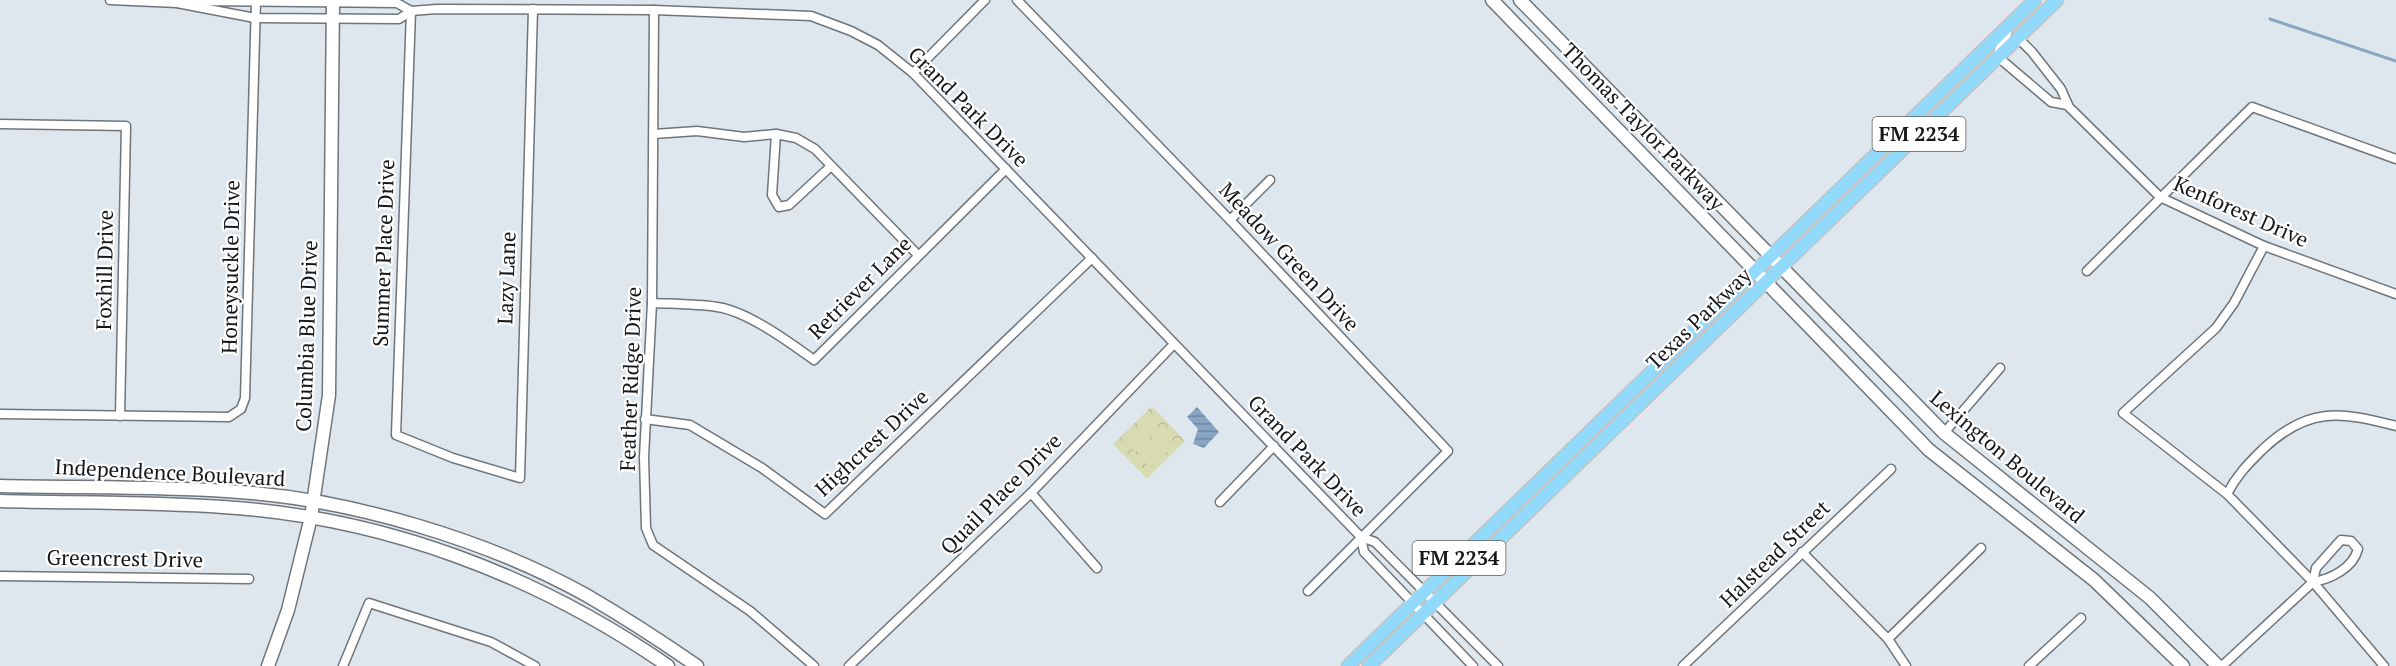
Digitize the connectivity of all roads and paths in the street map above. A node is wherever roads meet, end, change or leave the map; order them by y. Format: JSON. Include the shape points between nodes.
{"nodes":[{"id":1,"x":110,"y":0,"type":"edge"},
{"id":2,"x":985,"y":0,"type":"edge"},
{"id":3,"x":1017,"y":0,"type":"edge"},
{"id":4,"x":1492,"y":0,"type":"edge"},
{"id":5,"x":1521,"y":0,"type":"edge"},
{"id":6,"x":2035,"y":0,"type":"edge"},
{"id":7,"x":2057,"y":0,"type":"edge"},
{"id":8,"x":256,"y":1,"type":"edge"},
{"id":9,"x":333,"y":1,"type":"edge"},
{"id":10,"x":177,"y":3,"type":"junction"},
{"id":11,"x":533,"y":9,"type":"junction"},
{"id":12,"x":654,"y":10,"type":"junction"},
{"id":13,"x":411,"y":11,"type":"junction"},
{"id":14,"x":255,"y":18,"type":"junction"},
{"id":15,"x":333,"y":19,"type":"junction"},
{"id":16,"x":2007,"y":26,"type":"junction"},
{"id":17,"x":2018,"y":38,"type":"junction"},
{"id":18,"x":1998,"y":57,"type":"junction"},
{"id":19,"x":912,"y":73,"type":"junction"},
{"id":20,"x":2067,"y":105,"type":"junction"},
{"id":21,"x":0,"y":124,"type":"edge"},
{"id":22,"x":654,"y":134,"type":"junction"},
{"id":23,"x":776,"y":134,"type":"junction"},
{"id":24,"x":1658,"y":141,"type":"junction"},
{"id":25,"x":1643,"y":156,"type":"junction"},
{"id":26,"x":2396,"y":159,"type":"edge"},
{"id":27,"x":830,"y":167,"type":"junction"},
{"id":28,"x":1006,"y":170,"type":"junction"},
{"id":29,"x":1270,"y":180,"type":"dead end"},
{"id":30,"x":2160,"y":197,"type":"junction"},
{"id":31,"x":1230,"y":220,"type":"junction"},
{"id":32,"x":2264,"y":246,"type":"junction"},
{"id":33,"x":918,"y":255,"type":"junction"},
{"id":34,"x":1770,"y":256,"type":"junction"},
{"id":35,"x":1092,"y":258,"type":"junction"},
{"id":36,"x":1781,"y":268,"type":"junction"},
{"id":37,"x":1755,"y":270,"type":"junction"},
{"id":38,"x":2087,"y":271,"type":"dead end"},
{"id":39,"x":1766,"y":281,"type":"junction"},
{"id":40,"x":2396,"y":294,"type":"edge"},
{"id":41,"x":652,"y":303,"type":"junction"},
{"id":42,"x":1174,"y":344,"type":"junction"},
{"id":43,"x":2000,"y":368,"type":"dead end"},
{"id":44,"x":1918,"y":408,"type":"junction"},
{"id":45,"x":0,"y":414,"type":"edge"},
{"id":46,"x":120,"y":416,"type":"junction"},
{"id":47,"x":645,"y":419,"type":"junction"},
{"id":48,"x":1903,"y":424,"type":"junction"},
{"id":49,"x":2396,"y":426,"type":"edge"},
{"id":50,"x":1944,"y":433,"type":"junction"},
{"id":51,"x":1274,"y":446,"type":"junction"},
{"id":52,"x":1568,"y":452,"type":"junction"},
{"id":53,"x":453,"y":458,"type":"joint"},
{"id":54,"x":1579,"y":464,"type":"junction"},
{"id":55,"x":1891,"y":469,"type":"dead end"},
{"id":56,"x":0,"y":486,"type":"edge"},
{"id":57,"x":132,"y":489,"type":"junction"},
{"id":58,"x":1031,"y":493,"type":"junction"},
{"id":59,"x":2227,"y":494,"type":"junction"},
{"id":60,"x":0,"y":501,"type":"edge"},
{"id":61,"x":312,"y":501,"type":"junction"},
{"id":62,"x":1220,"y":502,"type":"dead end"},
{"id":63,"x":131,"y":504,"type":"junction"},
{"id":64,"x":311,"y":518,"type":"junction"},
{"id":65,"x":1361,"y":537,"type":"junction"},
{"id":66,"x":2072,"y":537,"type":"junction"},
{"id":67,"x":1980,"y":548,"type":"dead end"},
{"id":68,"x":484,"y":550,"type":"junction"},
{"id":69,"x":1802,"y":552,"type":"junction"},
{"id":70,"x":2059,"y":553,"type":"junction"},
{"id":71,"x":478,"y":564,"type":"junction"},
{"id":72,"x":1097,"y":568,"type":"dead end"},
{"id":73,"x":0,"y":576,"type":"edge"},
{"id":74,"x":249,"y":579,"type":"dead end"},
{"id":75,"x":2313,"y":582,"type":"junction"},
{"id":76,"x":1308,"y":591,"type":"dead end"},
{"id":77,"x":1424,"y":592,"type":"junction"},
{"id":78,"x":1435,"y":603,"type":"junction"},
{"id":79,"x":1412,"y":604,"type":"junction"},
{"id":80,"x":1423,"y":615,"type":"junction"},
{"id":81,"x":2081,"y":618,"type":"dead end"},
{"id":82,"x":642,"y":628,"type":"junction"},
{"id":83,"x":1888,"y":639,"type":"junction"},
{"id":84,"x":633,"y":642,"type":"junction"},
{"id":85,"x":268,"y":666,"type":"edge"},
{"id":86,"x":343,"y":666,"type":"edge"},
{"id":87,"x":535,"y":666,"type":"edge"},
{"id":88,"x":668,"y":666,"type":"edge"},
{"id":89,"x":697,"y":666,"type":"edge"},
{"id":90,"x":814,"y":666,"type":"edge"},
{"id":91,"x":849,"y":666,"type":"edge"},
{"id":92,"x":1348,"y":666,"type":"edge"},
{"id":93,"x":1369,"y":666,"type":"edge"},
{"id":94,"x":1473,"y":666,"type":"edge"},
{"id":95,"x":1498,"y":666,"type":"edge"},
{"id":96,"x":1683,"y":666,"type":"edge"},
{"id":97,"x":1906,"y":666,"type":"edge"},
{"id":98,"x":2029,"y":666,"type":"edge"},
{"id":99,"x":2183,"y":666,"type":"edge"},
{"id":100,"x":2220,"y":666,"type":"edge"},
{"id":101,"x":2384,"y":666,"type":"edge"}],
"edges":[{"from":1,"to":10,"type":"street","name":"Grand Park Drive"},
{"from":2,"to":19,"type":"street"},
{"from":3,"to":31,"type":"street","name":"Meadow Green Drive"},
{"from":4,"to":25,"type":"street","name":"Thomas Taylor Parkway"},
{"from":5,"to":24,"type":"street","name":"Thomas Taylor Parkway"},
{"from":6,"to":16,"type":"main road","name":"Texas Parkway","number":"FM 2234"},
{"from":7,"to":17,"type":"main road","name":"Texas Parkway","number":"FM 2234"},
{"from":8,"to":9,"type":"street","name":"Grand Park Drive"},
{"from":8,"to":10,"type":"street","name":"Grand Park Drive"},
{"from":8,"to":14,"type":"street","name":"Honeysuckle Drive"},
{"from":9,"to":13,"type":"street","name":"Grand Park Drive","via":[[397,3]]},
{"from":9,"to":15,"type":"street","name":"Columbia Blue Drive"},
{"from":10,"to":14,"type":"street","name":"Grand Park Drive"},
{"from":11,"to":12,"type":"street","name":"Grand Park Drive"},
{"from":11,"to":13,"type":"street","name":"Grand Park Drive"},
{"from":11,"to":53,"type":"street","name":"Lazy Lane","via":[[520,478]]},
{"from":12,"to":19,"type":"street","name":"Grand Park Drive","via":[[811,16],[878,45]]},
{"from":12,"to":22,"type":"street","name":"Feather Ridge Drive"},
{"from":13,"to":15,"type":"street","name":"Grand Park Drive","via":[[399,19]]},
{"from":13,"to":53,"type":"street","name":"Summer Place Drive","via":[[396,435]]},
{"from":14,"to":15,"type":"street","name":"Grand Park Drive"},
{"from":14,"to":46,"type":"street","name":"Honeysuckle Drive","via":[[245,398],[241,409],[230,417]]},
{"from":15,"to":61,"type":"street","name":"Columbia Blue Drive","via":[[329,395]]},
{"from":16,"to":18,"type":"street","via":[[2008,36],[1998,50]]},
{"from":16,"to":34,"type":"main road","name":"Texas Parkway","number":"FM 2234"},
{"from":17,"to":18,"type":"main road","name":"Texas Parkway","number":"FM 2234"},
{"from":17,"to":20,"type":"street","name":"Kenforest Drive","via":[[2061,90]]},
{"from":18,"to":20,"type":"street","name":"Kenforest Drive","via":[[2051,102]]},
{"from":18,"to":36,"type":"main road","name":"Texas Parkway","number":"FM 2234"},
{"from":19,"to":28,"type":"street","name":"Grand Park Drive"},
{"from":20,"to":30,"type":"street","name":"Kenforest Drive"},
{"from":21,"to":46,"type":"street","name":"Foxhill Drive","via":[[126,126]]},
{"from":22,"to":23,"type":"street"},
{"from":22,"to":41,"type":"street","name":"Feather Ridge Drive"},
{"from":23,"to":27,"type":"street","via":[[796,138],[815,149]]},
{"from":23,"to":27,"type":"street","via":[[772,195],[779,207],[789,206]]},
{"from":24,"to":25,"type":"street"},
{"from":24,"to":34,"type":"street","name":"Thomas Taylor Parkway"},
{"from":25,"to":37,"type":"street","name":"Thomas Taylor Parkway"},
{"from":26,"to":30,"type":"street","via":[[2252,107]]},
{"from":27,"to":33,"type":"street"},
{"from":28,"to":33,"type":"street","name":"Retriever Lane"},
{"from":28,"to":35,"type":"street","name":"Grand Park Drive"},
{"from":29,"to":31,"type":"street"},
{"from":30,"to":32,"type":"street","name":"Kenforest Drive"},
{"from":30,"to":38,"type":"street"},
{"from":31,"to":65,"type":"street","name":"Meadow Green Drive","via":[[1448,451]]},
{"from":32,"to":40,"type":"street","name":"Kenforest Drive"},
{"from":32,"to":59,"type":"street","via":[[2235,303],[2216,328],[2123,413]]},
{"from":33,"to":41,"type":"street","name":"Retriever Lane","via":[[814,360],[756,322],[720,307]]},
{"from":34,"to":36,"type":"street","name":"Thomas Taylor Parkway"},
{"from":34,"to":37,"type":"main road","name":"Texas Parkway","number":"FM 2234"},
{"from":35,"to":42,"type":"street","name":"Grand Park Drive"},
{"from":35,"to":47,"type":"street","name":"Highcrest Drive","via":[[825,514],[762,468],[690,425]]},
{"from":36,"to":39,"type":"main road","name":"Texas Parkway","number":"FM 2234"},
{"from":36,"to":44,"type":"street","name":"Lexington Boulevard"},
{"from":37,"to":39,"type":"street","name":"Thomas Taylor Parkway"},
{"from":37,"to":52,"type":"main road","name":"Texas Parkway","number":"FM 2234"},
{"from":39,"to":48,"type":"street","name":"Lexington Boulevard"},
{"from":39,"to":54,"type":"main road","name":"Texas Parkway","number":"FM 2234"},
{"from":41,"to":47,"type":"street","name":"Feather Ridge Drive"},
{"from":42,"to":51,"type":"street","name":"Grand Park Drive"},
{"from":42,"to":58,"type":"street","name":"Quail Place Drive"},
{"from":43,"to":50,"type":"street"},
{"from":44,"to":48,"type":"street"},
{"from":44,"to":50,"type":"street","name":"Lexington Boulevard"},
{"from":45,"to":46,"type":"street"},
{"from":47,"to":90,"type":"street","name":"Feather Ridge Drive","via":[[646,528],[653,545],[750,611]]},
{"from":48,"to":70,"type":"street","name":"Lexington Boulevard","via":[[1929,450]]},
{"from":49,"to":59,"type":"street","via":[[2366,418],[2307,418],[2281,432],[2237,474]]},
{"from":50,"to":66,"type":"street","name":"Lexington Boulevard"},
{"from":51,"to":62,"type":"street"},
{"from":51,"to":65,"type":"street","name":"Grand Park Drive"},
{"from":52,"to":54,"type":"main road"},
{"from":52,"to":77,"type":"main road","name":"Texas Parkway","number":"FM 2234"},
{"from":54,"to":78,"type":"main road","name":"Texas Parkway","number":"FM 2234"},
{"from":55,"to":69,"type":"street","name":"Halstead Street"},
{"from":56,"to":57,"type":"street","name":"Independence Boulevard"},
{"from":57,"to":61,"type":"street","name":"Independence Boulevard","via":[[241,492]]},
{"from":57,"to":63,"type":"street"},
{"from":58,"to":72,"type":"street"},
{"from":58,"to":91,"type":"street","name":"Quail Place Drive"},
{"from":59,"to":75,"type":"street"},
{"from":60,"to":63,"type":"street","name":"Independence Boulevard"},
{"from":61,"to":64,"type":"street","name":"Columbia Blue Drive"},
{"from":61,"to":68,"type":"street","name":"Independence Boulevard","via":[[397,521]]},
{"from":63,"to":64,"type":"street","name":"Independence Boulevard","via":[[224,507]]},
{"from":64,"to":71,"type":"street","name":"Independence Boulevard","via":[[396,537]]},
{"from":64,"to":85,"type":"street","name":"Columbia Blue Drive","via":[[288,610]]},
{"from":65,"to":76,"type":"street"},
{"from":65,"to":77,"type":"street","name":"Grand Park Drive","via":[[1375,542]]},
{"from":65,"to":79,"type":"street","name":"Grand Park Drive","via":[[1364,552]]},
{"from":66,"to":70,"type":"street"},
{"from":66,"to":100,"type":"street","name":"Lexington Boulevard","via":[[2150,598]]},
{"from":67,"to":83,"type":"street"},
{"from":68,"to":71,"type":"street"},
{"from":68,"to":82,"type":"street","name":"Independence Boulevard","via":[[584,594]]},
{"from":69,"to":83,"type":"street"},
{"from":69,"to":96,"type":"street","name":"Halstead Street"},
{"from":70,"to":99,"type":"street","name":"Lexington Boulevard","via":[[2094,580]]},
{"from":71,"to":84,"type":"street","name":"Independence Boulevard","via":[[579,610]]},
{"from":73,"to":74,"type":"street","name":"Greencrest Drive"},
{"from":75,"to":75,"type":"street","via":[[2327,579],[2355,559],[2358,549],[2352,541],[2341,540],[2316,568]]},
{"from":75,"to":100,"type":"street"},
{"from":75,"to":101,"type":"street"},
{"from":77,"to":78,"type":"street","name":"Grand Park Drive"},
{"from":77,"to":79,"type":"main road","name":"Texas Parkway","number":"FM 2234"},
{"from":78,"to":80,"type":"main road","name":"Texas Parkway","number":"FM 2234"},
{"from":78,"to":95,"type":"street","name":"Grand Park Drive"},
{"from":79,"to":80,"type":"street","name":"Grand Park Drive"},
{"from":79,"to":92,"type":"main road","name":"Texas Parkway","number":"FM 2234"},
{"from":80,"to":93,"type":"main road","name":"Texas Parkway","number":"FM 2234"},
{"from":80,"to":94,"type":"street","name":"Grand Park Drive"},
{"from":81,"to":98,"type":"street"},
{"from":82,"to":84,"type":"street"},
{"from":82,"to":89,"type":"street","name":"Independence Boulevard"},
{"from":83,"to":97,"type":"street"},
{"from":84,"to":88,"type":"street","name":"Independence Boulevard"},
{"from":86,"to":87,"type":"street","via":[[369,603],[491,642]]}]}
